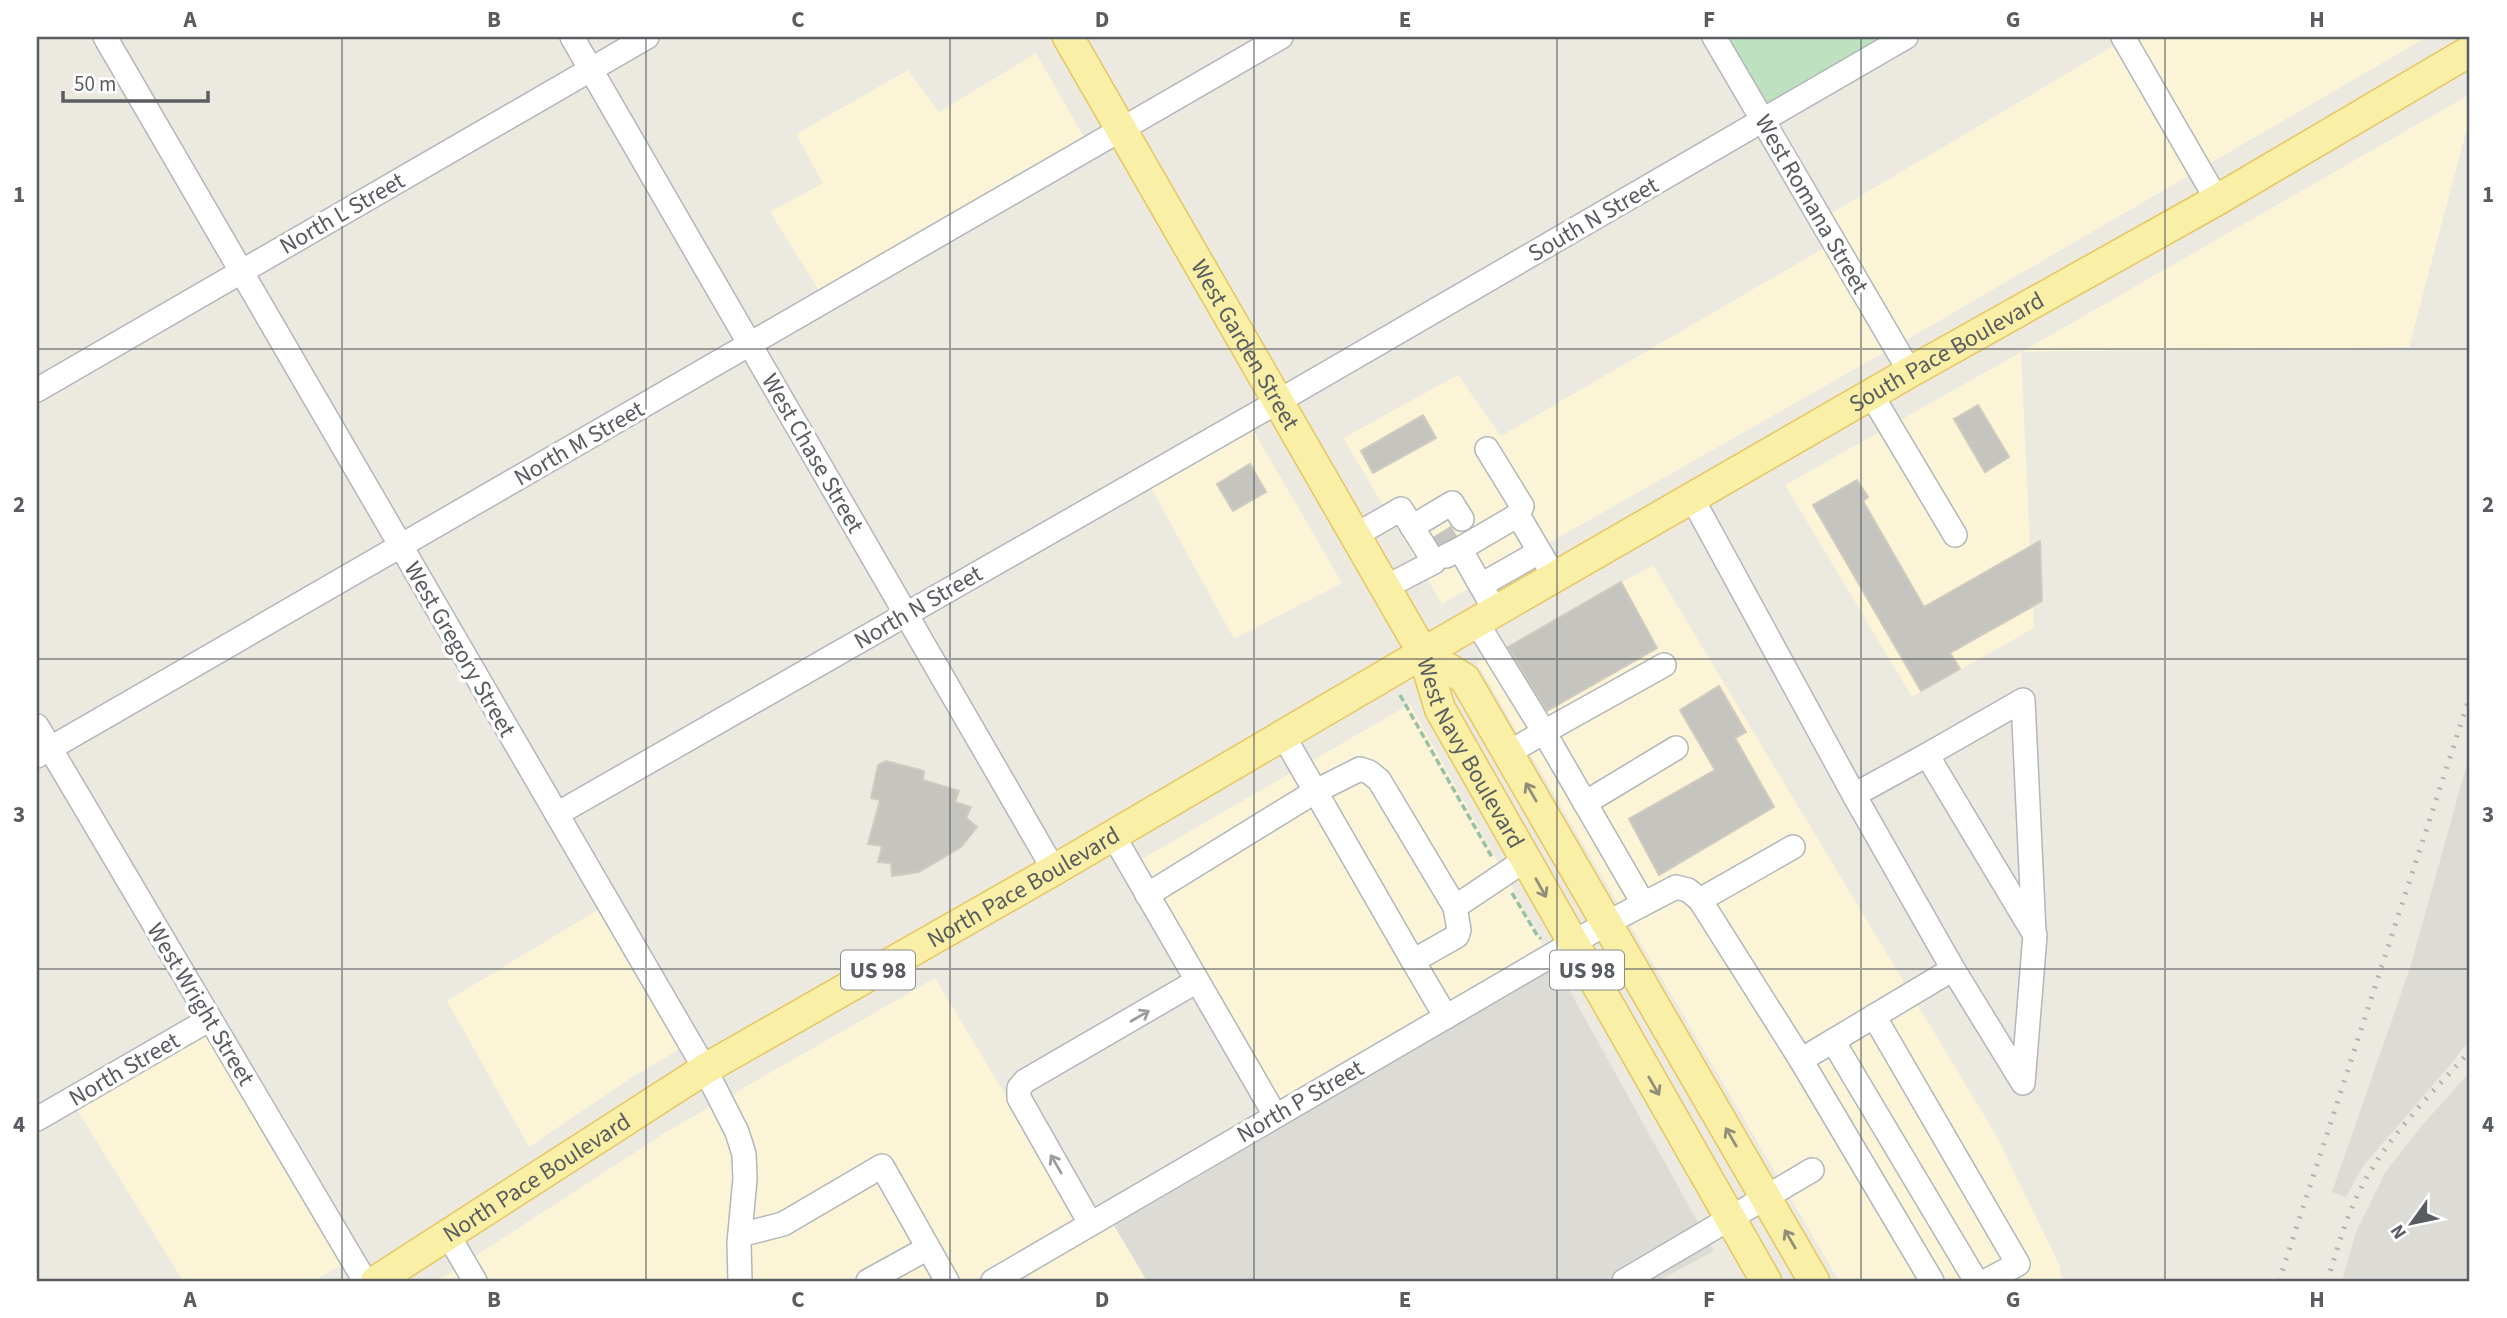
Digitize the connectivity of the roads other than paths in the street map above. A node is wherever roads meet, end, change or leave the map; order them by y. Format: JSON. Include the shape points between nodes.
{"nodes":[{"id":1,"x":105,"y":37,"type":"edge"},
{"id":2,"x":572,"y":37,"type":"edge"},
{"id":3,"x":647,"y":37,"type":"edge"},
{"id":4,"x":1068,"y":37,"type":"edge"},
{"id":5,"x":1281,"y":37,"type":"edge"},
{"id":6,"x":1714,"y":37,"type":"edge"},
{"id":7,"x":1906,"y":37,"type":"edge"},
{"id":8,"x":2123,"y":37,"type":"edge"},
{"id":9,"x":2470,"y":51,"type":"edge"},
{"id":10,"x":590,"y":69,"type":"junction"},
{"id":11,"x":1762,"y":120,"type":"junction"},
{"id":12,"x":1121,"y":130,"type":"junction"},
{"id":13,"x":2217,"y":200,"type":"junction"},
{"id":14,"x":242,"y":272,"type":"junction"},
{"id":15,"x":750,"y":344,"type":"junction"},
{"id":16,"x":1910,"y":372,"type":"junction"},
{"id":17,"x":37,"y":390,"type":"edge"},
{"id":18,"x":1871,"y":394,"type":"junction"},
{"id":19,"x":1279,"y":401,"type":"junction"},
{"id":20,"x":1487,"y":449,"type":"dead end"},
{"id":21,"x":1692,"y":498,"type":"junction"},
{"id":22,"x":1518,"y":515,"type":"junction"},
{"id":23,"x":1356,"y":535,"type":"junction"},
{"id":24,"x":1955,"y":535,"type":"dead end"},
{"id":25,"x":1449,"y":538,"type":"junction"},
{"id":26,"x":400,"y":546,"type":"junction"},
{"id":27,"x":1539,"y":552,"type":"junction"},
{"id":28,"x":1555,"y":578,"type":"junction"},
{"id":29,"x":1481,"y":585,"type":"junction"},
{"id":30,"x":1386,"y":587,"type":"junction"},
{"id":31,"x":906,"y":614,"type":"junction"},
{"id":32,"x":1487,"y":618,"type":"junction"},
{"id":33,"x":1423,"y":653,"type":"junction"},
{"id":34,"x":1664,"y":665,"type":"dead end"},
{"id":35,"x":37,"y":726,"type":"edge"},
{"id":36,"x":1544,"y":732,"type":"junction"},
{"id":37,"x":1283,"y":735,"type":"junction"},
{"id":38,"x":1676,"y":748,"type":"dead end"},
{"id":39,"x":43,"y":752,"type":"edge"},
{"id":40,"x":1508,"y":753,"type":"junction"},
{"id":41,"x":1927,"y":755,"type":"junction"},
{"id":42,"x":1316,"y":791,"type":"junction"},
{"id":43,"x":1854,"y":796,"type":"junction"},
{"id":44,"x":1585,"y":803,"type":"junction"},
{"id":45,"x":557,"y":814,"type":"junction"},
{"id":46,"x":1113,"y":835,"type":"junction"},
{"id":47,"x":1793,"y":847,"type":"dead end"},
{"id":48,"x":1525,"y":860,"type":"junction"},
{"id":49,"x":1054,"y":870,"type":"junction"},
{"id":50,"x":1147,"y":895,"type":"junction"},
{"id":51,"x":1700,"y":900,"type":"junction"},
{"id":52,"x":1643,"y":903,"type":"junction"},
{"id":53,"x":1455,"y":907,"type":"junction"},
{"id":54,"x":1606,"y":923,"type":"junction"},
{"id":55,"x":2035,"y":935,"type":"junction"},
{"id":56,"x":1573,"y":945,"type":"junction"},
{"id":57,"x":1413,"y":961,"type":"junction"},
{"id":58,"x":1953,"y":969,"type":"junction"},
{"id":59,"x":1197,"y":981,"type":"junction"},
{"id":60,"x":1874,"y":1016,"type":"junction"},
{"id":61,"x":1446,"y":1017,"type":"junction"},
{"id":62,"x":210,"y":1019,"type":"junction"},
{"id":63,"x":1833,"y":1041,"type":"junction"},
{"id":64,"x":1801,"y":1060,"type":"junction"},
{"id":65,"x":705,"y":1069,"type":"junction"},
{"id":66,"x":1275,"y":1115,"type":"junction"},
{"id":67,"x":37,"y":1119,"type":"edge"},
{"id":68,"x":1812,"y":1170,"type":"dead end"},
{"id":69,"x":1765,"y":1196,"type":"junction"},
{"id":70,"x":1730,"y":1219,"type":"junction"},
{"id":71,"x":1090,"y":1223,"type":"junction"},
{"id":72,"x":448,"y":1235,"type":"junction"},
{"id":73,"x":740,"y":1235,"type":"junction"},
{"id":74,"x":928,"y":1248,"type":"junction"},
{"id":75,"x":1008,"y":1278,"type":"edge"},
{"id":76,"x":365,"y":1281,"type":"edge"},
{"id":77,"x":376,"y":1281,"type":"edge"},
{"id":78,"x":475,"y":1281,"type":"edge"},
{"id":79,"x":740,"y":1281,"type":"edge"},
{"id":80,"x":868,"y":1281,"type":"edge"},
{"id":81,"x":947,"y":1281,"type":"edge"},
{"id":82,"x":1624,"y":1281,"type":"edge"},
{"id":83,"x":1766,"y":1281,"type":"edge"},
{"id":84,"x":1814,"y":1281,"type":"edge"},
{"id":85,"x":1932,"y":1281,"type":"edge"},
{"id":86,"x":1976,"y":1281,"type":"edge"},
{"id":87,"x":1986,"y":1281,"type":"edge"}],
"edges":[{"from":1,"to":14,"type":"street","name":"West Gregory Street"},
{"from":2,"to":10,"type":"street","name":"West Chase Street"},
{"from":3,"to":10,"type":"street","name":"North L Street"},
{"from":4,"to":12,"type":"main road","name":"West Garden Street"},
{"from":5,"to":12,"type":"street","name":"North M Street"},
{"from":6,"to":11,"type":"street","name":"West Romana Street"},
{"from":7,"to":11,"type":"street","name":"South N Street"},
{"from":8,"to":13,"type":"street"},
{"from":9,"to":13,"type":"main road","name":"South Pace Boulevard"},
{"from":10,"to":14,"type":"street","name":"North L Street"},
{"from":10,"to":15,"type":"street","name":"West Chase Street"},
{"from":11,"to":16,"type":"street","name":"West Romana Street"},
{"from":11,"to":19,"type":"street","name":"South N Street"},
{"from":12,"to":15,"type":"street","name":"North M Street"},
{"from":12,"to":19,"type":"main road","name":"West Garden Street"},
{"from":13,"to":16,"type":"main road","name":"South Pace Boulevard"},
{"from":14,"to":17,"type":"street","name":"North L Street"},
{"from":14,"to":26,"type":"street","name":"West Gregory Street"},
{"from":15,"to":26,"type":"street","name":"North M Street"},
{"from":15,"to":31,"type":"street","name":"West Chase Street"},
{"from":16,"to":18,"type":"main road","name":"South Pace Boulevard"},
{"from":18,"to":21,"type":"main road","name":"South Pace Boulevard"},
{"from":18,"to":24,"type":"street"},
{"from":19,"to":23,"type":"main road","name":"West Garden Street"},
{"from":19,"to":31,"type":"street","name":"North N Street"},
{"from":20,"to":22,"type":"street","via":[[1522,506]]},
{"from":21,"to":28,"type":"main road","name":"South Pace Boulevard"},
{"from":21,"to":43,"type":"street"},
{"from":22,"to":25,"type":"street"},
{"from":22,"to":27,"type":"street"},
{"from":23,"to":25,"type":"street","via":[[1401,509]]},
{"from":23,"to":30,"type":"main road","name":"West Garden Street"},
{"from":25,"to":29,"type":"street"},
{"from":25,"to":30,"type":"street"},
{"from":26,"to":39,"type":"street","name":"North M Street"},
{"from":26,"to":45,"type":"street","name":"West Gregory Street"},
{"from":27,"to":28,"type":"street"},
{"from":27,"to":29,"type":"street"},
{"from":28,"to":32,"type":"main road","name":"South Pace Boulevard"},
{"from":29,"to":32,"type":"street"},
{"from":30,"to":33,"type":"main road","name":"West Garden Street"},
{"from":31,"to":45,"type":"street","name":"North N Street"},
{"from":31,"to":49,"type":"street","name":"West Chase Street"},
{"from":32,"to":33,"type":"main road","name":"South Pace Boulevard"},
{"from":32,"to":36,"type":"street"},
{"from":33,"to":37,"type":"main road","name":"North Pace Boulevard","number":"US 98"},
{"from":33,"to":40,"type":"main road","name":"West Navy Boulevard","number":"US 98","via":[[1465,679]]},
{"from":33,"to":48,"type":"main road","name":"West Navy Boulevard","number":"US 98","via":[[1440,709]]},
{"from":34,"to":36,"type":"street"},
{"from":35,"to":39,"type":"street","name":"West Wright Street"},
{"from":36,"to":40,"type":"street"},
{"from":36,"to":44,"type":"street"},
{"from":37,"to":42,"type":"street"},
{"from":37,"to":46,"type":"main road","name":"North Pace Boulevard","number":"US 98"},
{"from":38,"to":44,"type":"street"},
{"from":39,"to":62,"type":"street","name":"West Wright Street"},
{"from":54,"to":40,"type":"main road","name":"West Navy Boulevard","number":"US 98","one_way":true},
{"from":41,"to":43,"type":"street"},
{"from":41,"to":55,"type":"street"},
{"from":41,"to":55,"type":"street","via":[[2022,700]]},
{"from":42,"to":50,"type":"street"},
{"from":42,"to":53,"type":"street","via":[[1360,769],[1379,780]]},
{"from":42,"to":57,"type":"street"},
{"from":43,"to":58,"type":"street"},
{"from":44,"to":52,"type":"street"},
{"from":45,"to":65,"type":"street","name":"West Gregory Street"},
{"from":46,"to":49,"type":"main road","name":"North Pace Boulevard","number":"US 98"},
{"from":46,"to":50,"type":"street"},
{"from":47,"to":51,"type":"street"},
{"from":48,"to":53,"type":"street"},
{"from":48,"to":56,"type":"main road","name":"West Navy Boulevard","number":"US 98","one_way":true},
{"from":49,"to":65,"type":"main road","name":"North Pace Boulevard","number":"US 98"},
{"from":50,"to":59,"type":"street"},
{"from":51,"to":52,"type":"street","name":"North P Street","via":[[1676,887]]},
{"from":51,"to":64,"type":"street"},
{"from":52,"to":54,"type":"street","name":"North P Street"},
{"from":53,"to":57,"type":"street","via":[[1457,936]]},
{"from":54,"to":56,"type":"street","name":"North P Street"},
{"from":69,"to":54,"type":"main road","name":"West Navy Boulevard","number":"US 98","one_way":true},
{"from":55,"to":58,"type":"street","via":[[2023,1083]]},
{"from":56,"to":61,"type":"street","name":"North P Street"},
{"from":56,"to":70,"type":"main road","name":"West Navy Boulevard","number":"US 98","one_way":true},
{"from":57,"to":61,"type":"street"},
{"from":58,"to":60,"type":"street"},
{"from":59,"to":66,"type":"street"},
{"from":71,"to":59,"type":"street","one_way":true,"via":[[1019,1098],[1019,1088]]},
{"from":60,"to":63,"type":"street"},
{"from":60,"to":87,"type":"street","via":[[2018,1264]]},
{"from":61,"to":66,"type":"street","name":"North P Street"},
{"from":62,"to":67,"type":"street","name":"North Street"},
{"from":62,"to":76,"type":"street","name":"West Wright Street"},
{"from":63,"to":64,"type":"street"},
{"from":63,"to":86,"type":"street"},
{"from":64,"to":85,"type":"street"},
{"from":65,"to":72,"type":"main road","name":"North Pace Boulevard","number":"US 98"},
{"from":65,"to":73,"type":"street","name":"West Gregory Street","via":[[744,1154]]},
{"from":66,"to":71,"type":"street","name":"North P Street"},
{"from":68,"to":69,"type":"street"},
{"from":69,"to":70,"type":"street"},
{"from":84,"to":69,"type":"main road","name":"West Navy Boulevard","number":"US 98","one_way":true},
{"from":70,"to":82,"type":"street"},
{"from":70,"to":83,"type":"main road","name":"West Navy Boulevard","number":"US 98"},
{"from":71,"to":75,"type":"street","name":"North P Street"},
{"from":72,"to":77,"type":"main road","name":"North Pace Boulevard","number":"US 98"},
{"from":72,"to":78,"type":"street"},
{"from":73,"to":74,"type":"street","via":[[783,1224],[882,1167]]},
{"from":73,"to":79,"type":"street","name":"West Gregory Street"},
{"from":74,"to":80,"type":"street"},
{"from":74,"to":81,"type":"street"}]}
